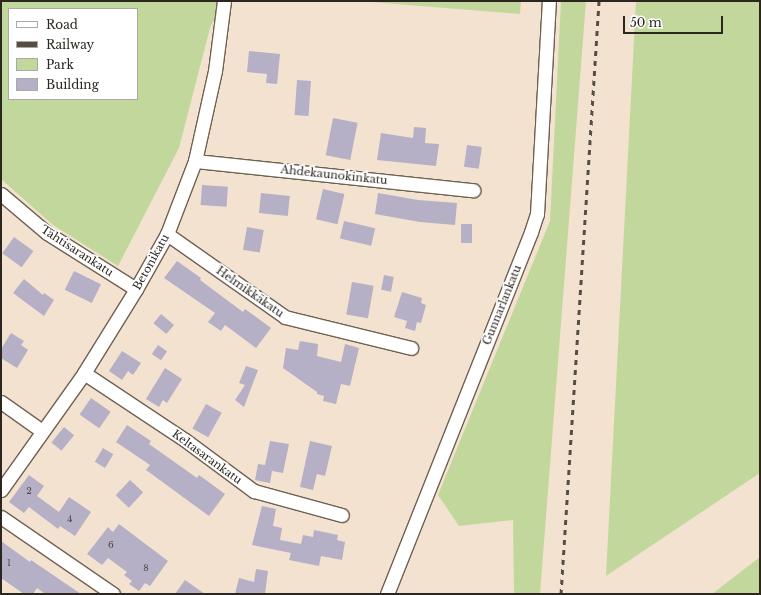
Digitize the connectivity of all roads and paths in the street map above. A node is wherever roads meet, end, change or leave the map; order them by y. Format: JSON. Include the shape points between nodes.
{"nodes":[{"id":1,"x":224,"y":1,"type":"edge"},
{"id":2,"x":549,"y":1,"type":"edge"},
{"id":3,"x":195,"y":161,"type":"junction"},
{"id":4,"x":473,"y":190,"type":"dead end"},
{"id":5,"x":1,"y":194,"type":"edge"},
{"id":6,"x":167,"y":234,"type":"junction"},
{"id":7,"x":136,"y":290,"type":"junction"},
{"id":8,"x":411,"y":348,"type":"dead end"},
{"id":9,"x":84,"y":373,"type":"junction"},
{"id":10,"x":1,"y":402,"type":"edge"},
{"id":11,"x":42,"y":431,"type":"junction"},
{"id":12,"x":1,"y":490,"type":"edge"},
{"id":13,"x":342,"y":515,"type":"dead end"},
{"id":14,"x":1,"y":517,"type":"edge"},
{"id":15,"x":113,"y":594,"type":"edge"},
{"id":16,"x":387,"y":594,"type":"edge"}],
"edges":[{"from":1,"to":3,"type":"street","name":"Betonikatu","via":[[215,71]]},
{"from":2,"to":16,"type":"street","name":"Gunnarlankatu","via":[[536,214]]},
{"from":3,"to":4,"type":"street","name":"Ahdekaunokinkatu"},
{"from":3,"to":6,"type":"street","name":"Betonikatu"},
{"from":5,"to":7,"type":"street","name":"Tähtisarankatu","via":[[47,233]]},
{"from":6,"to":7,"type":"street","name":"Betonikatu"},
{"from":6,"to":8,"type":"street","name":"Helmikkäkatu","via":[[285,317]]},
{"from":7,"to":9,"type":"street","name":"Betonikatu"},
{"from":9,"to":11,"type":"street","name":"Betonikatu"},
{"from":9,"to":13,"type":"street","name":"Keltasarankatu","via":[[185,440],[254,491]]},
{"from":10,"to":11,"type":"street"},
{"from":11,"to":12,"type":"street","name":"Betonikatu"},
{"from":14,"to":15,"type":"street"}]}
